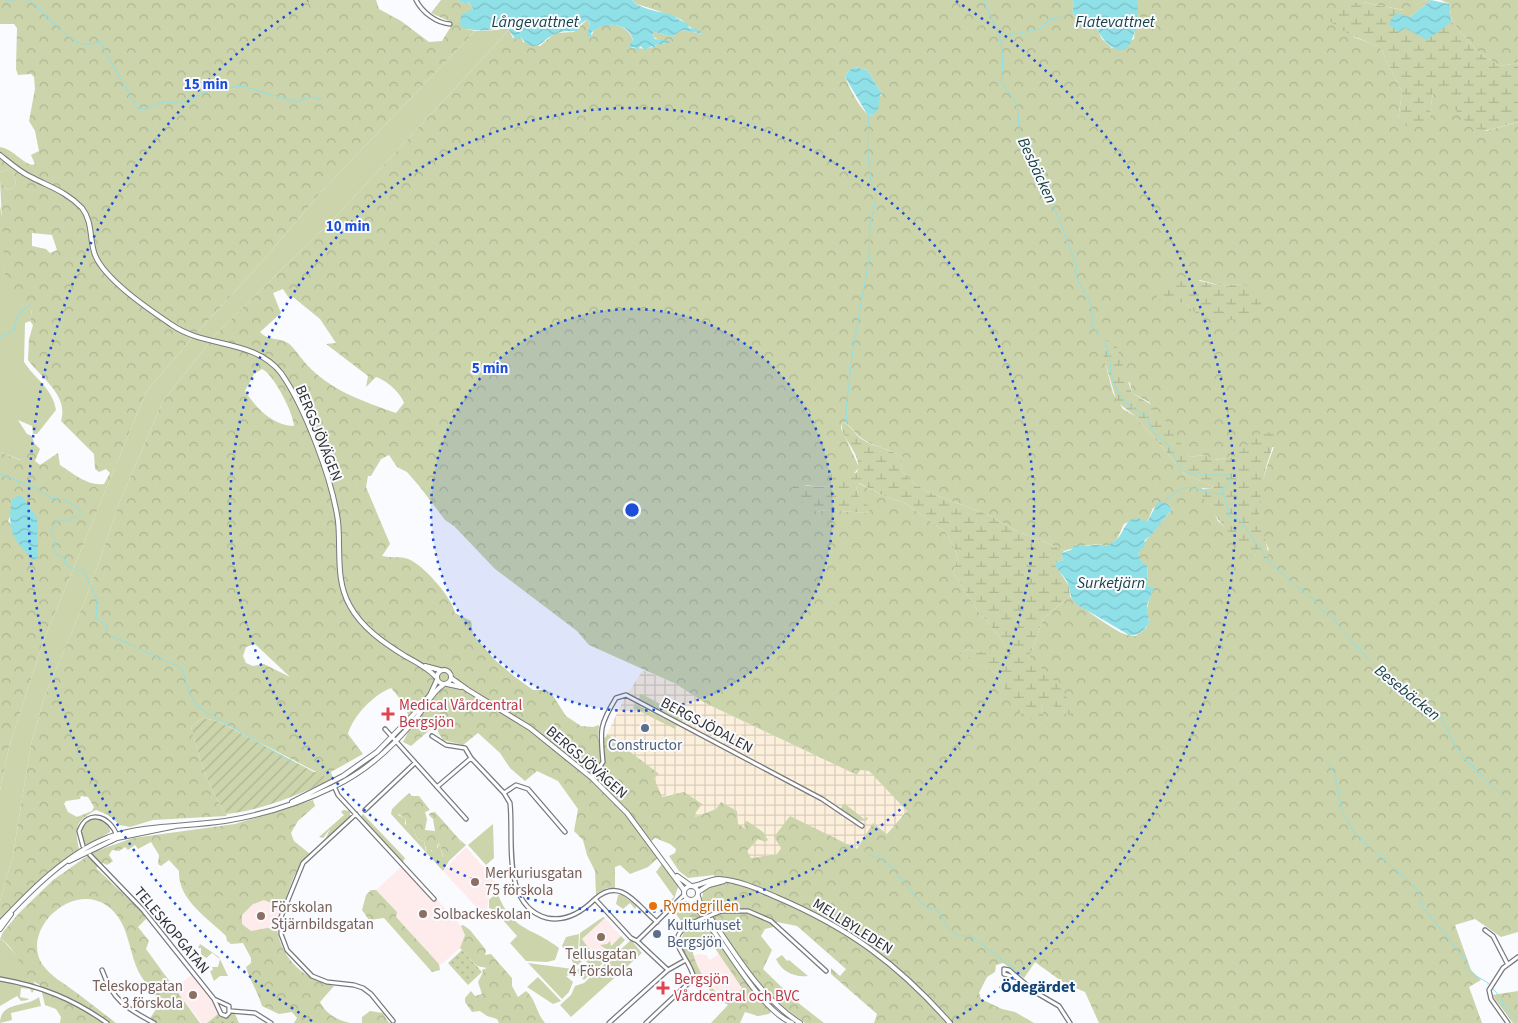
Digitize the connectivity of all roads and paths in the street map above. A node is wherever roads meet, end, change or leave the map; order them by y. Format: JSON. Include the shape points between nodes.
{"nodes":[{"id":1,"x":416,"y":0,"type":"edge"},
{"id":2,"x":450,"y":24,"type":"dead end"},
{"id":3,"x":0,"y":155,"type":"edge"},
{"id":4,"x":416,"y":662,"type":"junction"},
{"id":5,"x":441,"y":670,"type":"junction"},
{"id":6,"x":437,"y":678,"type":"junction"},
{"id":7,"x":451,"y":678,"type":"junction"},
{"id":8,"x":445,"y":684,"type":"junction"},
{"id":9,"x":468,"y":690,"type":"junction"},
{"id":10,"x":385,"y":729,"type":"dead end"},
{"id":11,"x":432,"y":736,"type":"dead end"},
{"id":12,"x":394,"y":740,"type":"junction"},
{"id":13,"x":471,"y":758,"type":"junction"},
{"id":14,"x":415,"y":763,"type":"junction"},
{"id":15,"x":592,"y":778,"type":"junction"},
{"id":16,"x":334,"y":784,"type":"junction"},
{"id":17,"x":438,"y":787,"type":"junction"},
{"id":18,"x":504,"y":793,"type":"junction"},
{"id":19,"x":365,"y":810,"type":"dead end"},
{"id":20,"x":356,"y":814,"type":"junction"},
{"id":21,"x":466,"y":819,"type":"dead end"},
{"id":22,"x":862,"y":826,"type":"dead end"},
{"id":23,"x":565,"y":832,"type":"dead end"},
{"id":24,"x":117,"y":837,"type":"junction"},
{"id":25,"x":83,"y":846,"type":"dead end"},
{"id":26,"x":90,"y":855,"type":"dead end"},
{"id":27,"x":672,"y":871,"type":"junction"},
{"id":28,"x":724,"y":881,"type":"junction"},
{"id":29,"x":692,"y":886,"type":"junction"},
{"id":30,"x":698,"y":894,"type":"junction"},
{"id":31,"x":686,"y":896,"type":"junction"},
{"id":32,"x":434,"y":899,"type":"dead end"},
{"id":33,"x":594,"y":899,"type":"junction"},
{"id":34,"x":12,"y":912,"type":"junction"},
{"id":35,"x":657,"y":922,"type":"junction"},
{"id":36,"x":0,"y":924,"type":"edge"},
{"id":37,"x":0,"y":929,"type":"edge"},
{"id":38,"x":1485,"y":930,"type":"dead end"},
{"id":39,"x":637,"y":941,"type":"junction"},
{"id":40,"x":1518,"y":957,"type":"edge"},
{"id":41,"x":684,"y":961,"type":"junction"},
{"id":42,"x":1507,"y":963,"type":"junction"},
{"id":43,"x":102,"y":970,"type":"dead end"},
{"id":44,"x":668,"y":970,"type":"junction"},
{"id":45,"x":826,"y":971,"type":"dead end"},
{"id":46,"x":1018,"y":978,"type":"dead end"},
{"id":47,"x":0,"y":979,"type":"edge"},
{"id":48,"x":214,"y":1000,"type":"junction"},
{"id":49,"x":231,"y":1010,"type":"junction"},
{"id":50,"x":393,"y":1021,"type":"dead end"},
{"id":51,"x":789,"y":1022,"type":"edge"},
{"id":52,"x":107,"y":1023,"type":"edge"},
{"id":53,"x":154,"y":1023,"type":"edge"},
{"id":54,"x":271,"y":1023,"type":"edge"},
{"id":55,"x":609,"y":1023,"type":"edge"},
{"id":56,"x":646,"y":1023,"type":"edge"},
{"id":57,"x":800,"y":1023,"type":"edge"},
{"id":58,"x":950,"y":1023,"type":"edge"},
{"id":59,"x":1070,"y":1023,"type":"edge"},
{"id":60,"x":1508,"y":1023,"type":"edge"}],
"edges":[{"from":1,"to":2,"type":"street","via":[[423,12]]},
{"from":3,"to":4,"type":"main road","name":"BERGSJÖVÄGEN","via":[[29,176],[63,192],[81,208],[89,222],[97,258],[109,276],[123,288],[178,328],[256,354],[278,370],[299,407],[330,486],[338,524],[341,580],[347,602],[371,631]]},
{"from":4,"to":5,"type":"main road","name":"BERGSJÖVÄGEN"},
{"from":4,"to":6,"type":"main road","name":"BERGSJÖVÄGEN"},
{"from":5,"to":6,"type":"main road"},
{"from":5,"to":7,"type":"main road","name":"BERGSJÖVÄGEN","via":[[449,671]]},
{"from":6,"to":8,"type":"main road","name":"BERGSJÖVÄGEN"},
{"from":6,"to":12,"type":"main road"},
{"from":7,"to":8,"type":"main road"},
{"from":7,"to":9,"type":"main road","name":"BERGSJÖVÄGEN"},
{"from":8,"to":9,"type":"main road","name":"BERGSJÖVÄGEN"},
{"from":8,"to":12,"type":"main road"},
{"from":9,"to":15,"type":"main road","name":"BERGSJÖVÄGEN","via":[[524,724]]},
{"from":10,"to":12,"type":"street"},
{"from":11,"to":13,"type":"street","via":[[446,745],[465,748]]},
{"from":12,"to":14,"type":"street"},
{"from":12,"to":16,"type":"main road","via":[[367,767]]},
{"from":13,"to":17,"type":"street"},
{"from":13,"to":18,"type":"street"},
{"from":14,"to":17,"type":"street"},
{"from":14,"to":19,"type":"street"},
{"from":15,"to":22,"type":"street","name":"BERGSJÖDALEN","via":[[603,762],[600,737],[603,722],[616,698],[626,695],[822,799]]},
{"from":15,"to":27,"type":"main road","name":"BERGSJÖVÄGEN","via":[[623,808]]},
{"from":16,"to":20,"type":"street","via":[[338,795]]},
{"from":16,"to":24,"type":"main road","via":[[290,803],[240,818]]},
{"from":17,"to":21,"type":"street"},
{"from":18,"to":23,"type":"street","via":[[516,785],[526,788]]},
{"from":18,"to":33,"type":"street","via":[[510,804],[514,880],[518,896],[525,905],[543,916],[560,919],[574,915]]},
{"from":20,"to":32,"type":"street"},
{"from":20,"to":50,"type":"street","via":[[304,863],[281,917],[281,934],[287,950],[312,976],[363,988]]},
{"from":24,"to":25,"type":"street","via":[[108,820],[92,817],[79,830]]},
{"from":24,"to":34,"type":"main road","via":[[67,862]]},
{"from":26,"to":48,"type":"street","name":"TELESKOPGATAN","via":[[143,910]]},
{"from":27,"to":29,"type":"main road","name":"BERGSJÖVÄGEN"},
{"from":27,"to":31,"type":"main road","name":"BERGSJÖVÄGEN"},
{"from":28,"to":29,"type":"main road","name":"MELLBYLEDEN","via":[[712,880]]},
{"from":28,"to":30,"type":"main road","via":[[709,885]]},
{"from":28,"to":58,"type":"main road","name":"MELLBYLEDEN","via":[[742,884],[790,903],[858,940],[906,976]]},
{"from":29,"to":30,"type":"main road","name":"BERGSJÖVÄGEN"},
{"from":29,"to":31,"type":"main road"},
{"from":30,"to":31,"type":"main road"},
{"from":30,"to":57,"type":"main road","name":"BERGSJÖVÄGEN","via":[[700,903],[764,992]]},
{"from":31,"to":35,"type":"street"},
{"from":31,"to":51,"type":"main road","name":"BERGSJÖVÄGEN","via":[[755,989]]},
{"from":33,"to":35,"type":"street","via":[[611,890],[622,892],[631,896]]},
{"from":33,"to":39,"type":"street"},
{"from":34,"to":36,"type":"main road"},
{"from":34,"to":37,"type":"main road"},
{"from":35,"to":39,"type":"street"},
{"from":38,"to":42,"type":"street","via":[[1493,936]]},
{"from":39,"to":44,"type":"street"},
{"from":40,"to":42,"type":"street"},
{"from":41,"to":44,"type":"street"},
{"from":41,"to":45,"type":"street","bridge":true,"via":[[678,937],[686,926],[721,911],[748,911],[771,921]]},
{"from":41,"to":56,"type":"street","via":[[694,978]]},
{"from":42,"to":60,"type":"street","via":[[1489,990],[1491,999]]},
{"from":43,"to":53,"type":"street","via":[[116,998]]},
{"from":44,"to":55,"type":"street"},
{"from":46,"to":59,"type":"street","via":[[1059,1006]]},
{"from":47,"to":52,"type":"street","via":[[31,984],[59,994]]},
{"from":48,"to":49,"type":"street","name":"TELESKOPGATAN"},
{"from":48,"to":49,"type":"street","name":"TELESKOPGATAN","via":[[221,1014],[226,1016]]},
{"from":49,"to":54,"type":"street","name":"TELESKOPGATAN","via":[[255,1013]]}]}
